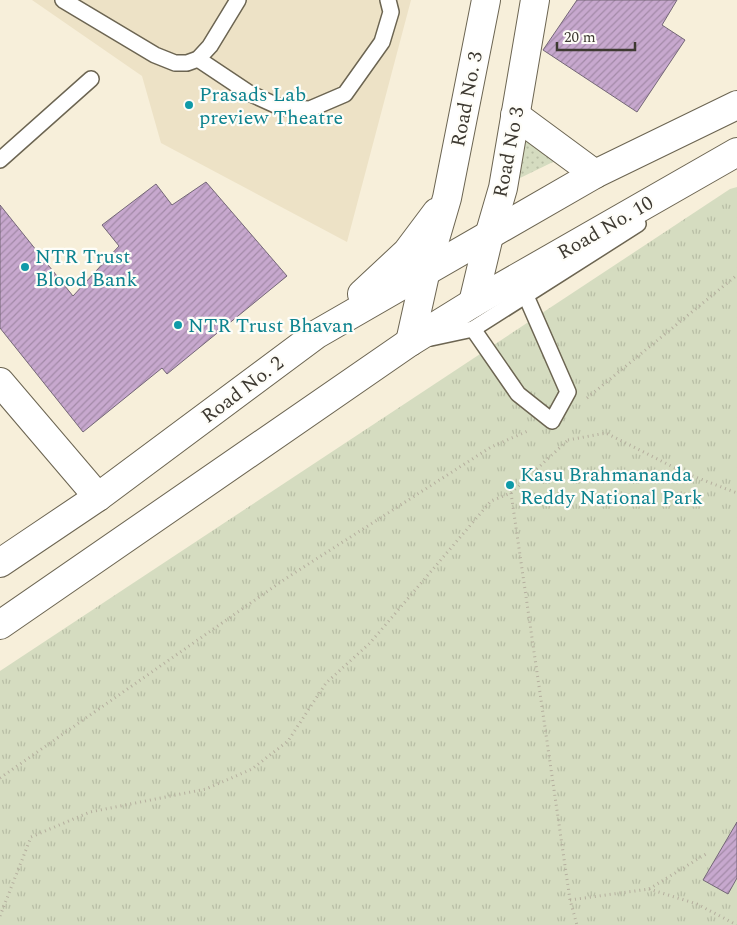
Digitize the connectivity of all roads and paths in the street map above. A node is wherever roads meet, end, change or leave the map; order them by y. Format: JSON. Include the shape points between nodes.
{"nodes":[{"id":1,"x":63,"y":0,"type":"edge"},
{"id":2,"x":238,"y":0,"type":"edge"},
{"id":3,"x":388,"y":0,"type":"edge"},
{"id":4,"x":486,"y":0,"type":"edge"},
{"id":5,"x":535,"y":0,"type":"edge"},
{"id":6,"x":198,"y":60,"type":"junction"},
{"id":7,"x":91,"y":79,"type":"dead end"},
{"id":8,"x":737,"y":105,"type":"edge"},
{"id":9,"x":515,"y":116,"type":"junction"},
{"id":10,"x":737,"y":152,"type":"edge"},
{"id":11,"x":0,"y":160,"type":"edge"},
{"id":12,"x":737,"y":167,"type":"edge"},
{"id":13,"x":595,"y":174,"type":"junction"},
{"id":14,"x":447,"y":198,"type":"junction"},
{"id":15,"x":489,"y":236,"type":"junction"},
{"id":16,"x":426,"y":270,"type":"junction"},
{"id":17,"x":737,"y":275,"type":"edge"},
{"id":18,"x":526,"y":296,"type":"junction"},
{"id":19,"x":473,"y":316,"type":"junction"},
{"id":20,"x":318,"y":334,"type":"junction"},
{"id":21,"x":410,"y":342,"type":"junction"},
{"id":22,"x":0,"y":382,"type":"edge"},
{"id":23,"x":552,"y":421,"type":"junction"},
{"id":24,"x":511,"y":493,"type":"junction"},
{"id":25,"x":737,"y":493,"type":"edge"},
{"id":26,"x":98,"y":497,"type":"junction"},
{"id":27,"x":0,"y":563,"type":"edge"},
{"id":28,"x":0,"y":625,"type":"edge"},
{"id":29,"x":0,"y":778,"type":"edge"},
{"id":30,"x":706,"y":854,"type":"dead end"},
{"id":31,"x":649,"y":889,"type":"junction"},
{"id":32,"x":570,"y":900,"type":"junction"},
{"id":33,"x":0,"y":916,"type":"edge"},
{"id":34,"x":577,"y":925,"type":"edge"},
{"id":35,"x":737,"y":925,"type":"edge"}],
"edges":[{"from":1,"to":6,"type":"lane","via":[[155,55],[175,63]]},
{"from":2,"to":6,"type":"lane"},
{"from":3,"to":6,"type":"lane","via":[[390,12],[382,42],[345,94],[310,109],[282,108],[249,93]]},
{"from":4,"to":14,"type":"main road","name":"Road No. 3"},
{"from":5,"to":9,"type":"main road","name":"Road No 3"},
{"from":7,"to":11,"type":"lane"},
{"from":8,"to":13,"type":"main road"},
{"from":9,"to":13,"type":"main road"},
{"from":9,"to":15,"type":"main road","name":"Road No 3","via":[[503,188]]},
{"from":10,"to":19,"type":"main road","name":"Road No. 10"},
{"from":12,"to":18,"type":"lane","via":[[668,205]]},
{"from":13,"to":15,"type":"main road","name":"Road No. 2"},
{"from":14,"to":16,"type":"main road","name":"Road No. 3"},
{"from":14,"to":20,"type":"main road","via":[[406,252]]},
{"from":15,"to":16,"type":"main road","name":"Road No. 2"},
{"from":15,"to":19,"type":"main road","name":"Road No 3"},
{"from":16,"to":20,"type":"main road","name":"Road No. 2"},
{"from":16,"to":21,"type":"main road","name":"Road No. 3"},
{"from":17,"to":23,"type":"path","via":[[580,404]]},
{"from":18,"to":19,"type":"lane"},
{"from":18,"to":23,"type":"lane","via":[[568,392]]},
{"from":19,"to":21,"type":"main road","name":"Road No. 10"},
{"from":19,"to":23,"type":"lane","via":[[518,394]]},
{"from":20,"to":26,"type":"main road","name":"Road No. 2"},
{"from":21,"to":28,"type":"main road","name":"Road No. 10"},
{"from":22,"to":26,"type":"main road"},
{"from":23,"to":29,"type":"path","via":[[491,447],[285,580]]},
{"from":24,"to":25,"type":"path","via":[[568,440],[606,433],[685,473]]},
{"from":24,"to":32,"type":"path"},
{"from":24,"to":33,"type":"path","via":[[491,501],[370,643],[326,683],[288,742],[252,769],[206,789],[90,812],[31,837]]},
{"from":26,"to":27,"type":"main road","name":"Road No. 2"},
{"from":30,"to":31,"type":"path"},
{"from":31,"to":32,"type":"path"},
{"from":31,"to":35,"type":"path","via":[[697,904]]},
{"from":32,"to":34,"type":"path"}]}
